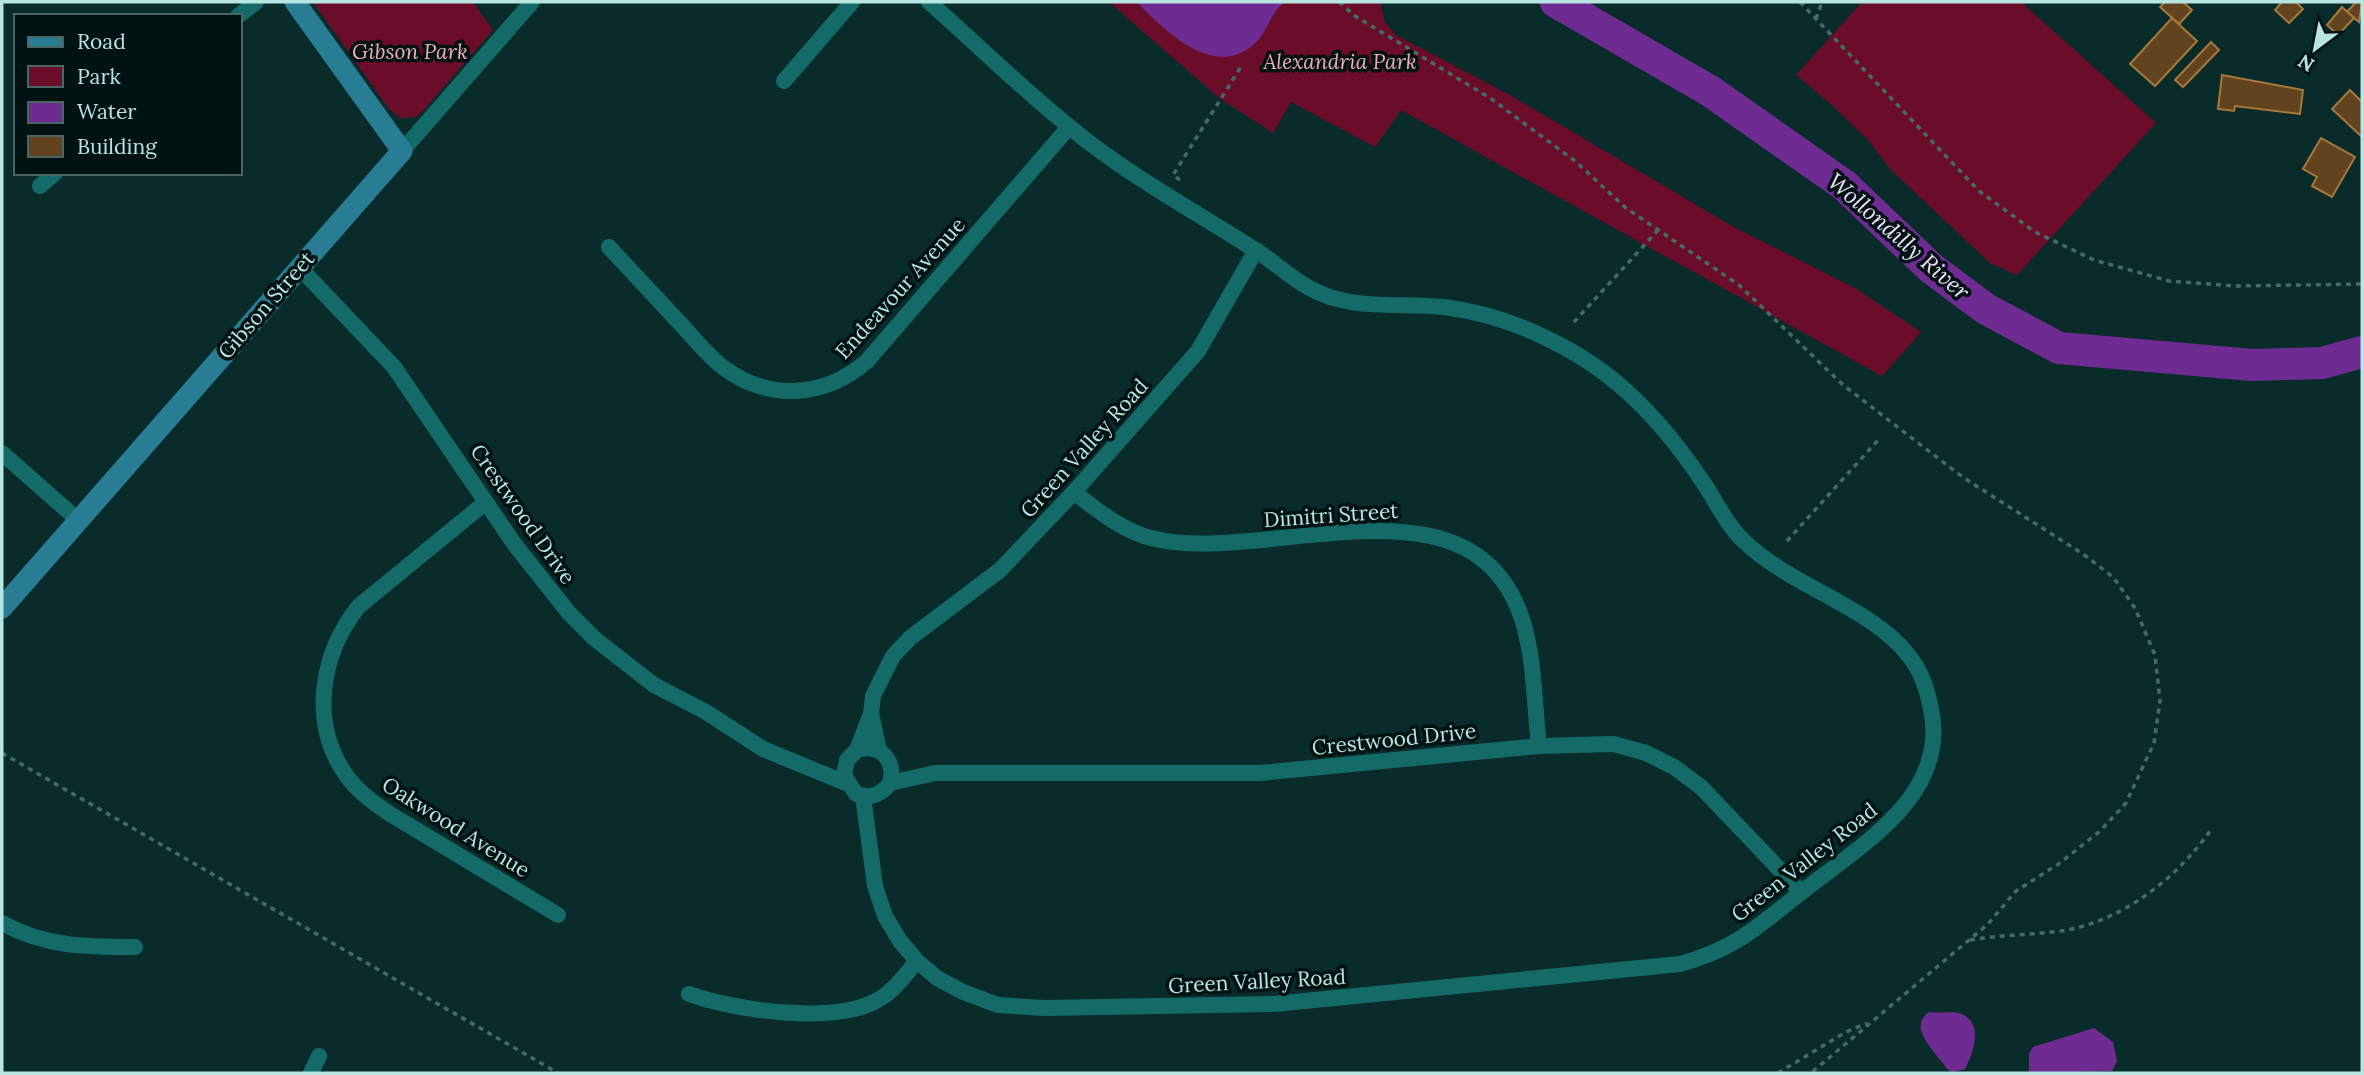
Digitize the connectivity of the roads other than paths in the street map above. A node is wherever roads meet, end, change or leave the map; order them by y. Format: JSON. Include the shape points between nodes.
{"nodes":[{"id":1,"x":256,"y":2,"type":"edge"},
{"id":2,"x":295,"y":2,"type":"edge"},
{"id":3,"x":532,"y":2,"type":"edge"},
{"id":4,"x":852,"y":2,"type":"edge"},
{"id":5,"x":929,"y":2,"type":"edge"},
{"id":6,"x":241,"y":14,"type":"edge"},
{"id":7,"x":784,"y":81,"type":"dead end"},
{"id":8,"x":1069,"y":127,"type":"junction"},
{"id":9,"x":402,"y":152,"type":"junction"},
{"id":10,"x":53,"y":175,"type":"edge"},
{"id":11,"x":40,"y":186,"type":"dead end"},
{"id":12,"x":609,"y":247,"type":"dead end"},
{"id":13,"x":1256,"y":250,"type":"junction"},
{"id":14,"x":299,"y":267,"type":"junction"},
{"id":15,"x":2,"y":453,"type":"edge"},
{"id":16,"x":1073,"y":492,"type":"junction"},
{"id":17,"x":486,"y":502,"type":"junction"},
{"id":18,"x":78,"y":520,"type":"junction"},
{"id":19,"x":2,"y":608,"type":"edge"},
{"id":20,"x":871,"y":714,"type":"junction"},
{"id":21,"x":1539,"y":746,"type":"junction"},
{"id":22,"x":879,"y":750,"type":"junction"},
{"id":23,"x":852,"y":755,"type":"junction"},
{"id":24,"x":789,"y":761,"type":"junction"},
{"id":25,"x":891,"y":765,"type":"junction"},
{"id":26,"x":935,"y":772,"type":"junction"},
{"id":27,"x":846,"y":783,"type":"junction"},
{"id":28,"x":878,"y":791,"type":"junction"},
{"id":29,"x":1801,"y":892,"type":"junction"},
{"id":30,"x":558,"y":915,"type":"dead end"},
{"id":31,"x":2,"y":923,"type":"edge"},
{"id":32,"x":135,"y":947,"type":"dead end"},
{"id":33,"x":916,"y":961,"type":"junction"},
{"id":34,"x":689,"y":994,"type":"dead end"},
{"id":35,"x":319,"y":1056,"type":"dead end"},
{"id":36,"x":311,"y":1073,"type":"edge"}],
"edges":[{"from":1,"to":6,"type":"street"},
{"from":2,"to":9,"type":"street"},
{"from":3,"to":9,"type":"street","name":"Gibson Street"},
{"from":4,"to":7,"type":"street"},
{"from":5,"to":8,"type":"street","name":"Green Valley Road"},
{"from":8,"to":12,"type":"street","name":"Endeavour Avenue","via":[[867,361],[848,378],[818,390],[786,393],[752,384],[724,368]]},
{"from":8,"to":13,"type":"street","name":"Green Valley Road","via":[[1132,174]]},
{"from":9,"to":14,"type":"street","name":"Gibson Street"},
{"from":10,"to":11,"type":"street"},
{"from":13,"to":16,"type":"street","name":"Green Valley Road","via":[[1198,351]]},
{"from":13,"to":29,"type":"street","name":"Green Valley Road","via":[[1309,288],[1338,300],[1375,306],[1446,307],[1481,314],[1520,326],[1589,361],[1655,416],[1744,542],[1765,560],[1883,631],[1909,654],[1926,684],[1934,723],[1931,755],[1921,784],[1884,827]]},
{"from":14,"to":17,"type":"street","name":"Crestwood Drive","via":[[394,367]]},
{"from":14,"to":18,"type":"street","name":"Gibson Street"},
{"from":15,"to":18,"type":"street"},
{"from":16,"to":20,"type":"street","name":"Green Valley Road","via":[[1000,570],[893,656],[873,696]]},
{"from":16,"to":21,"type":"street","name":"Dimitri Street","via":[[1127,529],[1180,543],[1295,539],[1386,529],[1443,538],[1465,549],[1502,583],[1522,619]]},
{"from":17,"to":24,"type":"street","name":"Crestwood Drive","via":[[569,613],[622,662]]},
{"from":17,"to":30,"type":"street","name":"Oakwood Avenue","via":[[374,593],[346,622],[333,645],[326,672],[326,728],[346,775],[365,796]]},
{"from":18,"to":19,"type":"street","name":"Gibson Street"},
{"from":20,"to":22,"type":"street","name":"Green Valley Road"},
{"from":20,"to":23,"type":"street","name":"Green Valley Road"},
{"from":21,"to":26,"type":"street","name":"Crestwood Drive","via":[[1260,773]]},
{"from":21,"to":29,"type":"street","name":"Crestwood Drive","via":[[1614,744],[1674,767],[1701,787]]},
{"from":22,"to":23,"type":"street","name":"Crestwood Drive"},
{"from":22,"to":25,"type":"street"},
{"from":23,"to":24,"type":"street","name":"Crestwood Drive","via":[[839,764]]},
{"from":23,"to":27,"type":"street"},
{"from":24,"to":27,"type":"street","name":"Crestwood Drive"},
{"from":25,"to":26,"type":"street","name":"Crestwood Drive"},
{"from":25,"to":28,"type":"street","name":"Green Valley Road"},
{"from":26,"to":28,"type":"street","name":"Crestwood Drive"},
{"from":27,"to":28,"type":"street","name":"Crestwood Drive"},
{"from":28,"to":33,"type":"street","name":"Green Valley Road","via":[[871,837],[875,886],[885,916]]},
{"from":29,"to":33,"type":"street","name":"Green Valley Road","via":[[1717,954],[1681,964],[1287,1003],[998,1005],[963,992]]},
{"from":31,"to":32,"type":"street","via":[[58,945]]},
{"from":33,"to":34,"type":"street","via":[[876,1002],[848,1011],[756,1010],[722,1006]]},
{"from":35,"to":36,"type":"street"}]}
